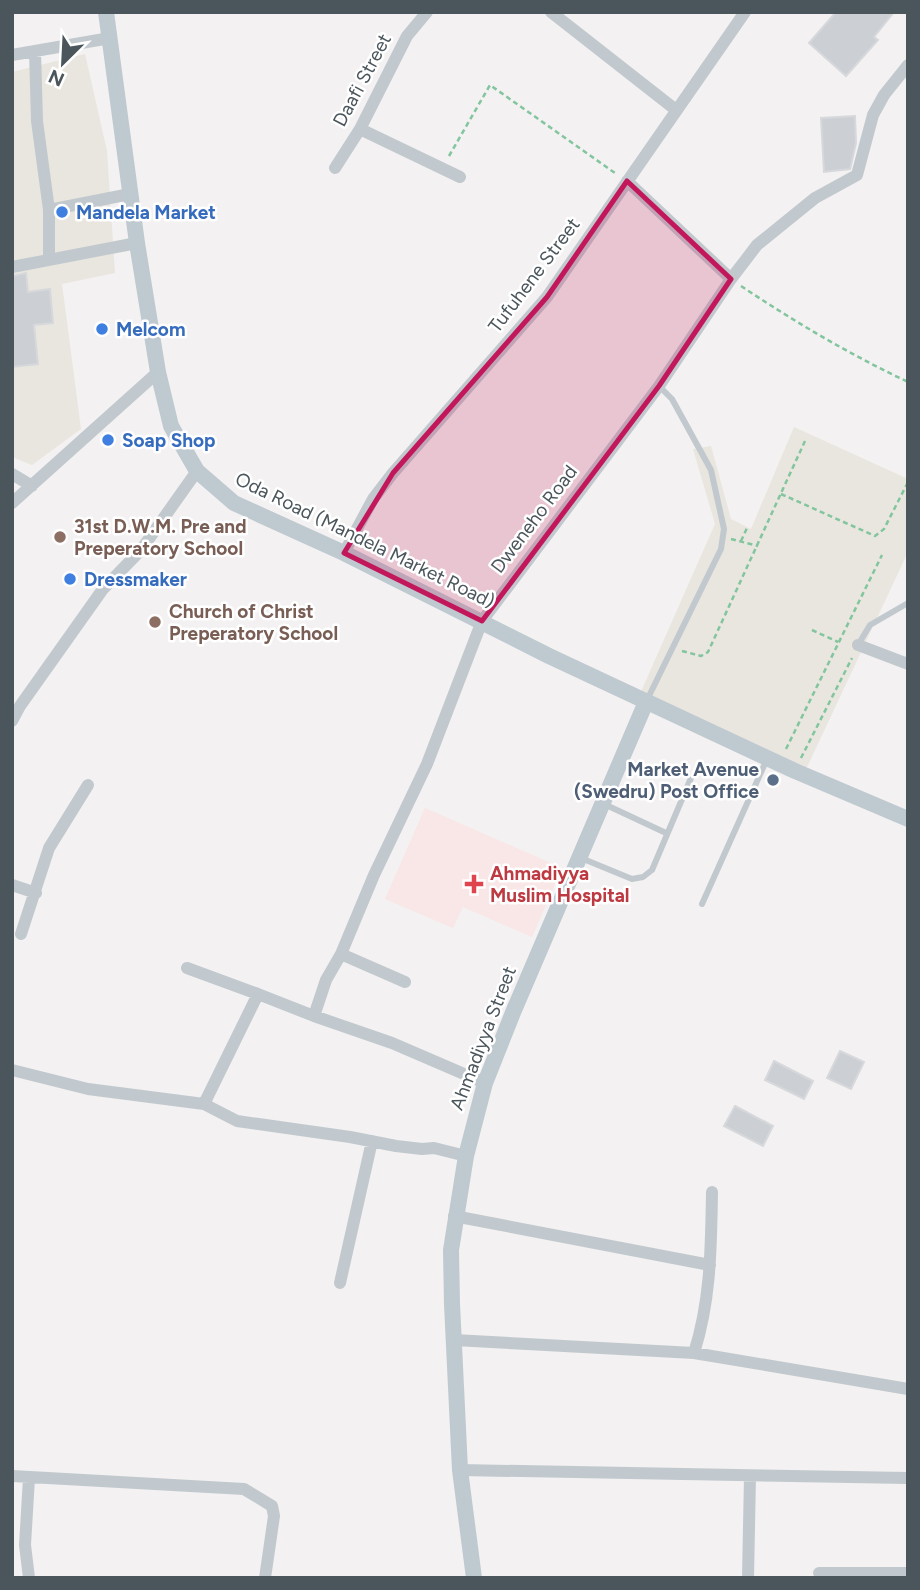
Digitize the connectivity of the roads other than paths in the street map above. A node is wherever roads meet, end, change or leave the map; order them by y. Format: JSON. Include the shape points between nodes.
{"nodes":[{"id":1,"x":106,"y":12,"type":"edge"},
{"id":2,"x":427,"y":12,"type":"edge"},
{"id":3,"x":551,"y":12,"type":"edge"},
{"id":4,"x":745,"y":12,"type":"edge"},
{"id":5,"x":110,"y":37,"type":"junction"},
{"id":6,"x":35,"y":51,"type":"junction"},
{"id":7,"x":12,"y":55,"type":"edge"},
{"id":8,"x":908,"y":65,"type":"edge"},
{"id":9,"x":676,"y":110,"type":"junction"},
{"id":10,"x":360,"y":129,"type":"junction"},
{"id":11,"x":335,"y":168,"type":"dead end"},
{"id":12,"x":460,"y":177,"type":"dead end"},
{"id":13,"x":626,"y":181,"type":"junction"},
{"id":14,"x":130,"y":194,"type":"junction"},
{"id":15,"x":49,"y":210,"type":"junction"},
{"id":16,"x":136,"y":243,"type":"junction"},
{"id":17,"x":49,"y":260,"type":"junction"},
{"id":18,"x":12,"y":267,"type":"edge"},
{"id":19,"x":731,"y":279,"type":"junction"},
{"id":20,"x":158,"y":372,"type":"junction"},
{"id":21,"x":659,"y":386,"type":"junction"},
{"id":22,"x":197,"y":471,"type":"junction"},
{"id":23,"x":12,"y":474,"type":"edge"},
{"id":24,"x":32,"y":485,"type":"junction"},
{"id":25,"x":12,"y":503,"type":"edge"},
{"id":26,"x":344,"y":552,"type":"junction"},
{"id":27,"x":908,"y":603,"type":"edge"},
{"id":28,"x":482,"y":621,"type":"junction"},
{"id":29,"x":858,"y":645,"type":"joint"},
{"id":30,"x":908,"y":664,"type":"edge"},
{"id":31,"x":646,"y":702,"type":"junction"},
{"id":32,"x":12,"y":721,"type":"edge"},
{"id":33,"x":774,"y":760,"type":"junction"},
{"id":34,"x":691,"y":778,"type":"dead end"},
{"id":35,"x":88,"y":785,"type":"dead end"},
{"id":36,"x":603,"y":803,"type":"junction"},
{"id":37,"x":908,"y":819,"type":"edge"},
{"id":38,"x":666,"y":833,"type":"junction"},
{"id":39,"x":580,"y":857,"type":"junction"},
{"id":40,"x":12,"y":885,"type":"edge"},
{"id":41,"x":36,"y":892,"type":"junction"},
{"id":42,"x":702,"y":904,"type":"dead end"},
{"id":43,"x":21,"y":934,"type":"dead end"},
{"id":44,"x":341,"y":954,"type":"junction"},
{"id":45,"x":187,"y":968,"type":"dead end"},
{"id":46,"x":405,"y":982,"type":"dead end"},
{"id":47,"x":258,"y":994,"type":"junction"},
{"id":48,"x":314,"y":1016,"type":"junction"},
{"id":49,"x":12,"y":1070,"type":"edge"},
{"id":50,"x":485,"y":1083,"type":"junction"},
{"id":51,"x":204,"y":1104,"type":"junction"},
{"id":52,"x":372,"y":1141,"type":"junction"},
{"id":53,"x":466,"y":1156,"type":"junction"},
{"id":54,"x":712,"y":1192,"type":"dead end"},
{"id":55,"x":454,"y":1216,"type":"junction"},
{"id":56,"x":710,"y":1265,"type":"junction"},
{"id":57,"x":340,"y":1283,"type":"dead end"},
{"id":58,"x":454,"y":1340,"type":"junction"},
{"id":59,"x":694,"y":1353,"type":"junction"},
{"id":60,"x":908,"y":1390,"type":"edge"},
{"id":61,"x":460,"y":1471,"type":"junction"},
{"id":62,"x":12,"y":1476,"type":"edge"},
{"id":63,"x":750,"y":1476,"type":"junction"},
{"id":64,"x":29,"y":1478,"type":"junction"},
{"id":65,"x":908,"y":1478,"type":"edge"},
{"id":66,"x":819,"y":1573,"type":"dead end"},
{"id":67,"x":908,"y":1573,"type":"edge"},
{"id":68,"x":29,"y":1578,"type":"edge"},
{"id":69,"x":265,"y":1578,"type":"edge"},
{"id":70,"x":474,"y":1578,"type":"edge"},
{"id":71,"x":748,"y":1578,"type":"edge"}],
"edges":[{"from":1,"to":5,"type":"street","name":"Oda Road (Mandela Market Road)"},
{"from":2,"to":10,"type":"street","name":"Daafi Street","via":[[407,36]]},
{"from":3,"to":9,"type":"street"},
{"from":4,"to":9,"type":"street","name":"Tufuhene Street"},
{"from":5,"to":6,"type":"street"},
{"from":5,"to":14,"type":"street","name":"Oda Road (Mandela Market Road)"},
{"from":6,"to":7,"type":"street"},
{"from":6,"to":15,"type":"street","via":[[37,121]]},
{"from":8,"to":19,"type":"street","name":"Dweneho Road","via":[[873,115],[857,175],[785,220],[757,245]]},
{"from":9,"to":13,"type":"street","name":"Tufuhene Street"},
{"from":10,"to":11,"type":"street","name":"Daafi Street"},
{"from":10,"to":12,"type":"street"},
{"from":13,"to":19,"type":"street"},
{"from":13,"to":26,"type":"street","name":"Tufuhene Street","via":[[547,297],[373,499]]},
{"from":14,"to":15,"type":"street"},
{"from":14,"to":16,"type":"street","name":"Oda Road (Mandela Market Road)"},
{"from":15,"to":17,"type":"street"},
{"from":16,"to":17,"type":"street"},
{"from":16,"to":20,"type":"street","name":"Oda Road (Mandela Market Road)"},
{"from":17,"to":18,"type":"street"},
{"from":19,"to":21,"type":"street","name":"Dweneho Road"},
{"from":20,"to":22,"type":"street","name":"Oda Road (Mandela Market Road)","via":[[171,426]]},
{"from":20,"to":24,"type":"street"},
{"from":21,"to":28,"type":"street","name":"Dweneho Road"},
{"from":21,"to":31,"type":"lane","via":[[672,400],[711,470],[724,537]]},
{"from":22,"to":26,"type":"street","name":"Oda Road (Mandela Market Road)","via":[[234,502]]},
{"from":22,"to":32,"type":"street","via":[[141,550],[103,589]]},
{"from":23,"to":24,"type":"street"},
{"from":24,"to":25,"type":"street"},
{"from":26,"to":28,"type":"street","name":"Oda Road (Mandela Market Road)"},
{"from":27,"to":29,"type":"lane","via":[[870,625]]},
{"from":28,"to":31,"type":"street","name":"Oda Road (Mandela Market Road)"},
{"from":28,"to":44,"type":"street","name":"Dweneho Road","via":[[427,764]]},
{"from":29,"to":30,"type":"street"},
{"from":31,"to":33,"type":"street","name":"Oda Road (Mandela Market Road)"},
{"from":31,"to":36,"type":"street","name":"Ahmadiyya Street"},
{"from":33,"to":37,"type":"street","name":"Oda Road (Mandela Market Road)"},
{"from":33,"to":42,"type":"lane"},
{"from":34,"to":38,"type":"lane"},
{"from":35,"to":41,"type":"street","via":[[49,848]]},
{"from":36,"to":38,"type":"lane"},
{"from":36,"to":39,"type":"street","name":"Ahmadiyya Street"},
{"from":38,"to":39,"type":"lane","via":[[652,870],[643,877],[632,879]]},
{"from":39,"to":50,"type":"street","name":"Ahmadiyya Street"},
{"from":40,"to":41,"type":"street"},
{"from":41,"to":43,"type":"street"},
{"from":44,"to":46,"type":"street"},
{"from":44,"to":48,"type":"street","name":"Dweneho Road"},
{"from":45,"to":47,"type":"street"},
{"from":47,"to":48,"type":"street"},
{"from":47,"to":51,"type":"street"},
{"from":48,"to":50,"type":"street"},
{"from":49,"to":51,"type":"street","via":[[88,1089]]},
{"from":50,"to":53,"type":"street","name":"Ahmadiyya Street"},
{"from":51,"to":52,"type":"street","via":[[237,1121]]},
{"from":52,"to":53,"type":"street","via":[[446,1149]]},
{"from":52,"to":57,"type":"street"},
{"from":53,"to":55,"type":"street","name":"Ahmadiyya Street"},
{"from":54,"to":56,"type":"street"},
{"from":55,"to":56,"type":"street"},
{"from":55,"to":58,"type":"street","name":"Ahmadiyya Street"},
{"from":56,"to":59,"type":"street"},
{"from":58,"to":59,"type":"street"},
{"from":58,"to":61,"type":"street","name":"Ahmadiyya Street"},
{"from":59,"to":60,"type":"street"},
{"from":61,"to":63,"type":"street"},
{"from":61,"to":70,"type":"street","name":"Ahmadiyya Street"},
{"from":62,"to":64,"type":"street"},
{"from":63,"to":65,"type":"street"},
{"from":63,"to":71,"type":"street"},
{"from":64,"to":68,"type":"street","via":[[25,1545]]},
{"from":64,"to":69,"type":"street","via":[[244,1489],[272,1506]]},
{"from":66,"to":67,"type":"street"}]}
